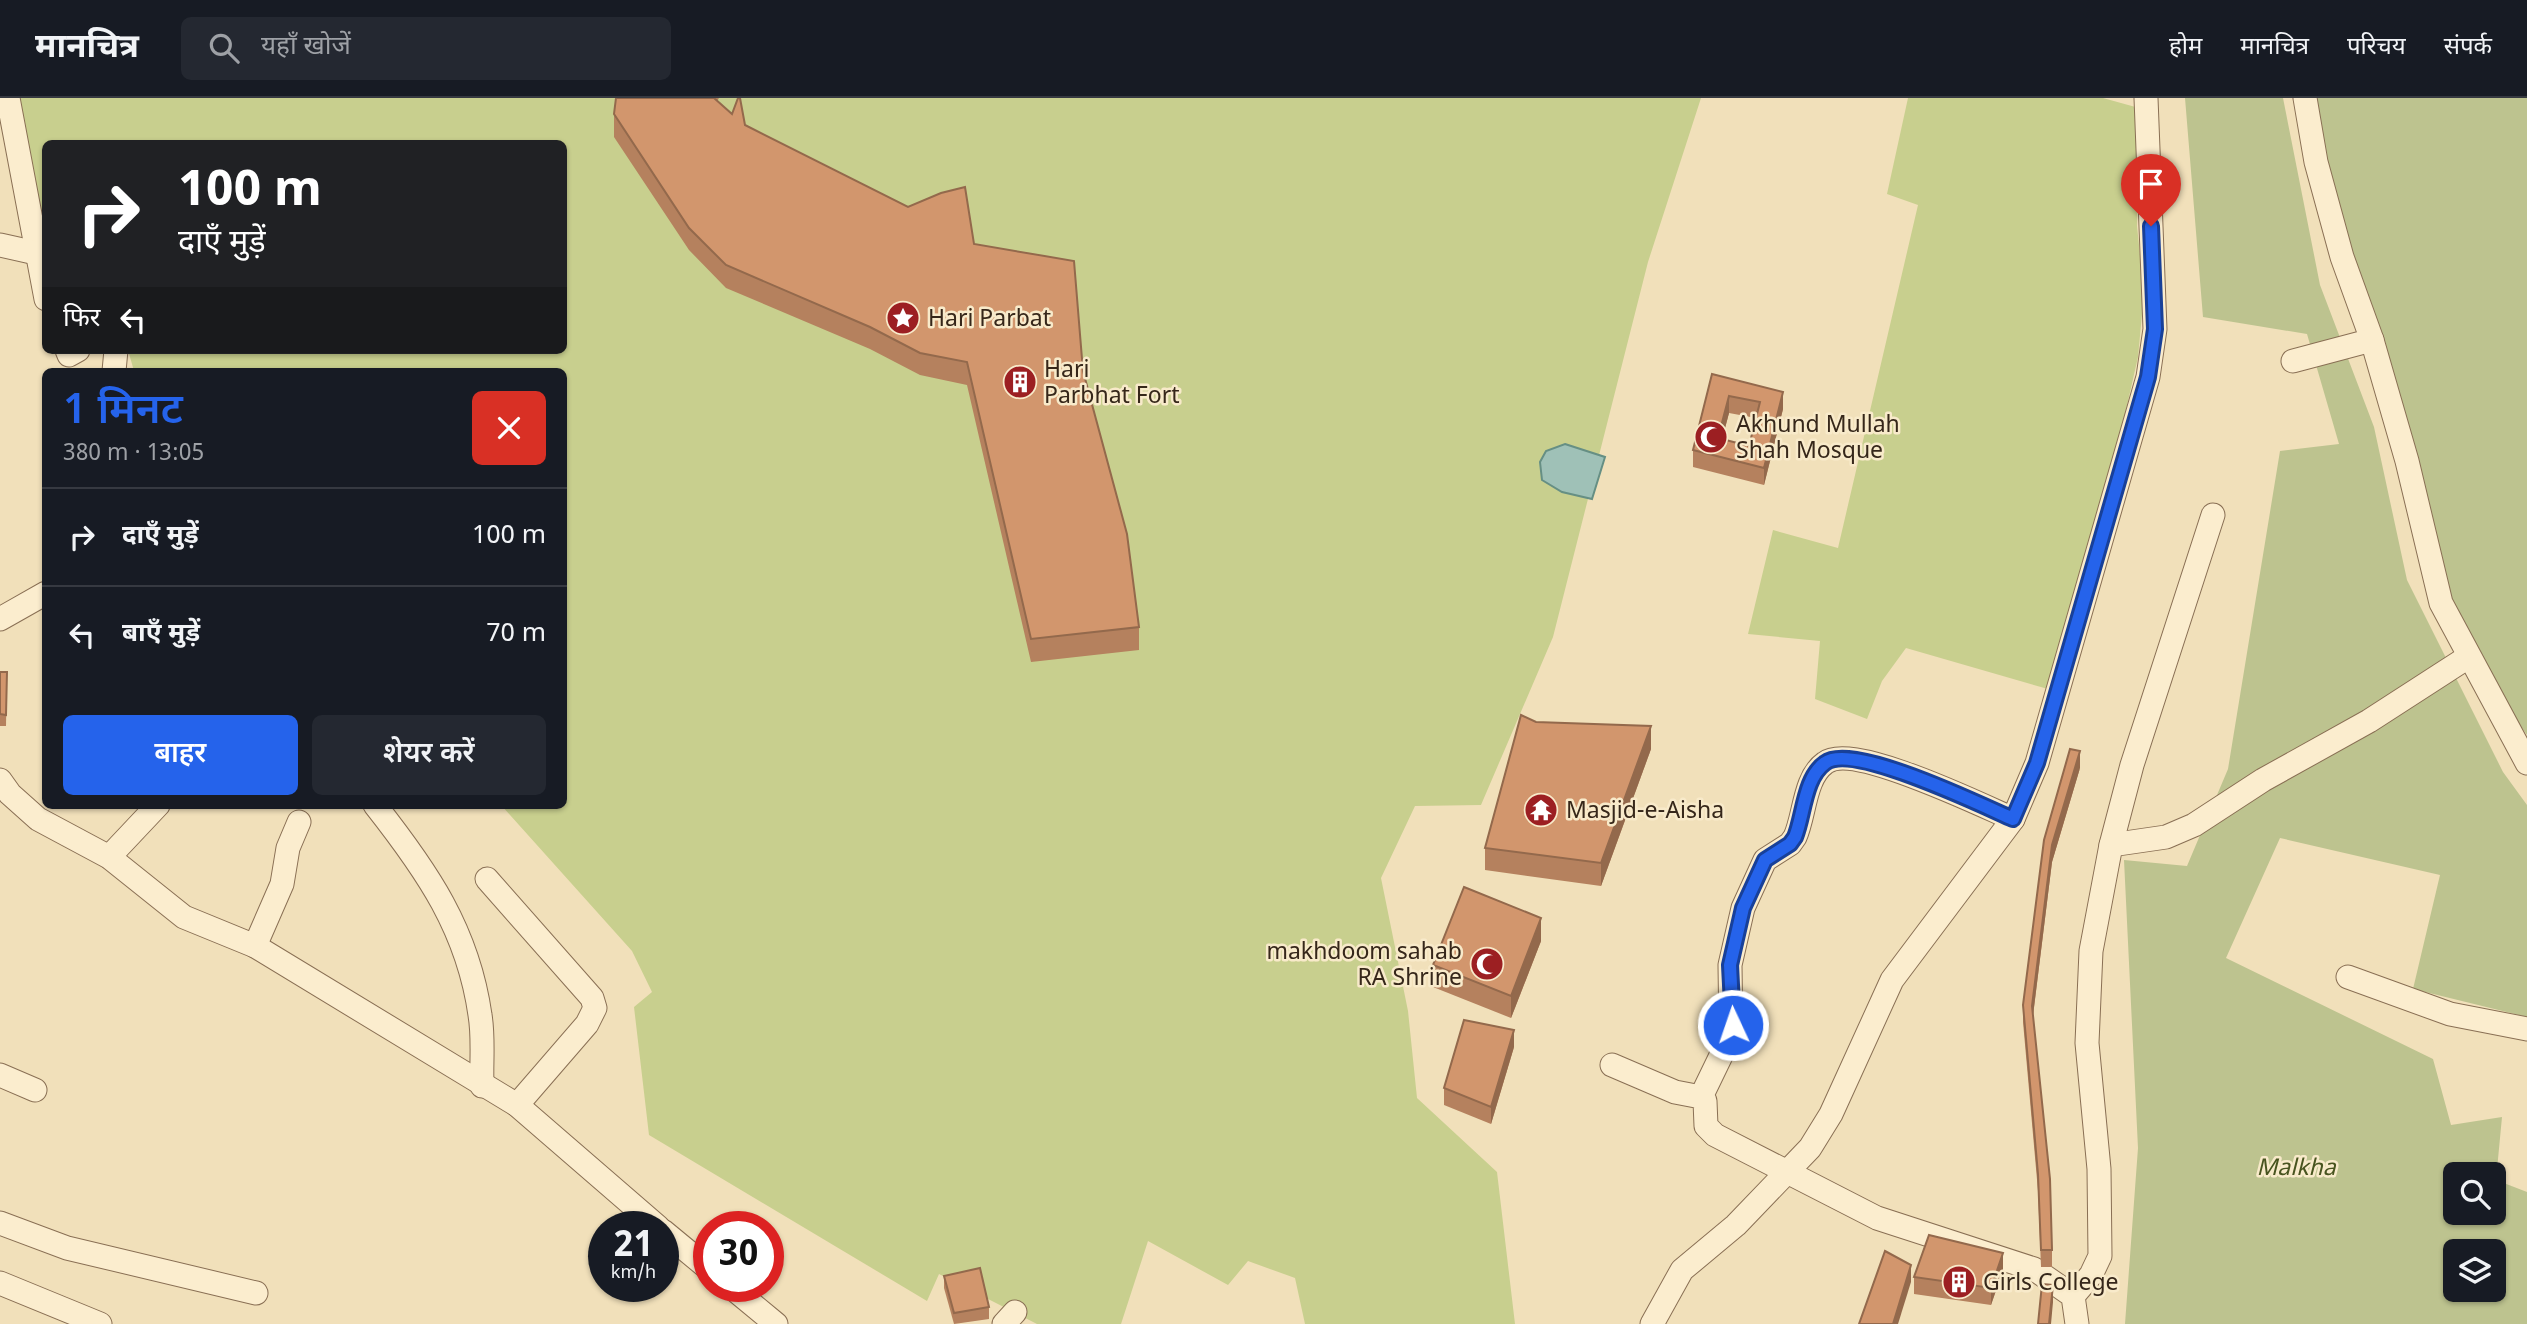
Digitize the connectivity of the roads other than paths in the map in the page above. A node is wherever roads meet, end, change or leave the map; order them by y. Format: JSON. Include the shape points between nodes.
{"nodes":[{"id":1,"x":8,"y":98,"type":"edge"},
{"id":2,"x":2146,"y":98,"type":"edge"},
{"id":3,"x":2305,"y":98,"type":"edge"},
{"id":4,"x":0,"y":245,"type":"edge"},
{"id":5,"x":36,"y":253,"type":"junction"},
{"id":6,"x":42,"y":281,"type":"edge"},
{"id":7,"x":2372,"y":340,"type":"junction"},
{"id":8,"x":2293,"y":360,"type":"dead end"},
{"id":9,"x":2213,"y":515,"type":"dead end"},
{"id":10,"x":42,"y":595,"type":"edge"},
{"id":11,"x":0,"y":619,"type":"edge"},
{"id":12,"x":2468,"y":657,"type":"junction"},
{"id":13,"x":2527,"y":763,"type":"edge"},
{"id":14,"x":0,"y":780,"type":"edge"},
{"id":15,"x":154,"y":809,"type":"edge"},
{"id":16,"x":378,"y":809,"type":"edge"},
{"id":17,"x":2013,"y":819,"type":"junction"},
{"id":18,"x":299,"y":822,"type":"dead end"},
{"id":19,"x":2110,"y":845,"type":"junction"},
{"id":20,"x":109,"y":857,"type":"junction"},
{"id":21,"x":487,"y":879,"type":"dead end"},
{"id":22,"x":255,"y":946,"type":"junction"},
{"id":23,"x":2348,"y":977,"type":"dead end"},
{"id":24,"x":2527,"y":1029,"type":"edge"},
{"id":25,"x":1612,"y":1065,"type":"dead end"},
{"id":26,"x":0,"y":1075,"type":"edge"},
{"id":27,"x":482,"y":1086,"type":"junction"},
{"id":28,"x":35,"y":1090,"type":"dead end"},
{"id":29,"x":1701,"y":1097,"type":"junction"},
{"id":30,"x":517,"y":1105,"type":"junction"},
{"id":31,"x":1788,"y":1174,"type":"junction"},
{"id":32,"x":640,"y":1211,"type":"edge"},
{"id":33,"x":0,"y":1223,"type":"edge"},
{"id":34,"x":679,"y":1244,"type":"edge"},
{"id":35,"x":693,"y":1256,"type":"edge"},
{"id":36,"x":0,"y":1283,"type":"edge"},
{"id":37,"x":256,"y":1293,"type":"dead end"},
{"id":38,"x":2073,"y":1296,"type":"junction"},
{"id":39,"x":749,"y":1302,"type":"edge"},
{"id":40,"x":100,"y":1324,"type":"edge"},
{"id":41,"x":776,"y":1324,"type":"edge"},
{"id":42,"x":1652,"y":1324,"type":"edge"},
{"id":43,"x":2077,"y":1324,"type":"edge"}],
"edges":[{"from":1,"to":5,"type":"street"},
{"from":2,"to":17,"type":"street","via":[[2155,329],[2148,377],[2037,763]]},
{"from":3,"to":7,"type":"street","via":[[2338,246]]},
{"from":4,"to":5,"type":"street"},
{"from":5,"to":6,"type":"street"},
{"from":7,"to":8,"type":"street"},
{"from":7,"to":12,"type":"street","via":[[2441,603]]},
{"from":9,"to":19,"type":"street"},
{"from":10,"to":11,"type":"street"},
{"from":12,"to":13,"type":"street"},
{"from":12,"to":19,"type":"street","via":[[2194,825],[2166,837]]},
{"from":14,"to":20,"type":"street","via":[[38,819]]},
{"from":15,"to":20,"type":"street"},
{"from":16,"to":27,"type":"street","via":[[415,855],[449,911],[464,948],[481,1017]]},
{"from":17,"to":29,"type":"street","via":[[1943,787],[1857,759],[1836,757],[1825,763],[1810,786],[1795,837],[1765,860],[1743,908],[1730,965],[1731,1035]]},
{"from":17,"to":31,"type":"street","via":[[1892,980],[1831,1114],[1811,1148]]},
{"from":18,"to":22,"type":"street","via":[[288,848],[282,884]]},
{"from":19,"to":38,"type":"street","via":[[2087,1000],[2100,1256]]},
{"from":20,"to":22,"type":"street","via":[[184,917]]},
{"from":21,"to":30,"type":"street","via":[[595,1008],[587,1024]]},
{"from":22,"to":27,"type":"street"},
{"from":23,"to":24,"type":"street","via":[[2451,1014]]},
{"from":25,"to":29,"type":"street","via":[[1675,1092]]},
{"from":26,"to":28,"type":"street"},
{"from":27,"to":30,"type":"street"},
{"from":29,"to":31,"type":"street","via":[[1710,1131]]},
{"from":30,"to":32,"type":"street"},
{"from":31,"to":38,"type":"street","via":[[1877,1218],[2034,1269]]},
{"from":31,"to":42,"type":"street","via":[[1682,1270]]},
{"from":33,"to":37,"type":"street","via":[[67,1248]]},
{"from":34,"to":35,"type":"street"},
{"from":36,"to":40,"type":"street"},
{"from":38,"to":43,"type":"street"},
{"from":39,"to":41,"type":"street"}]}
